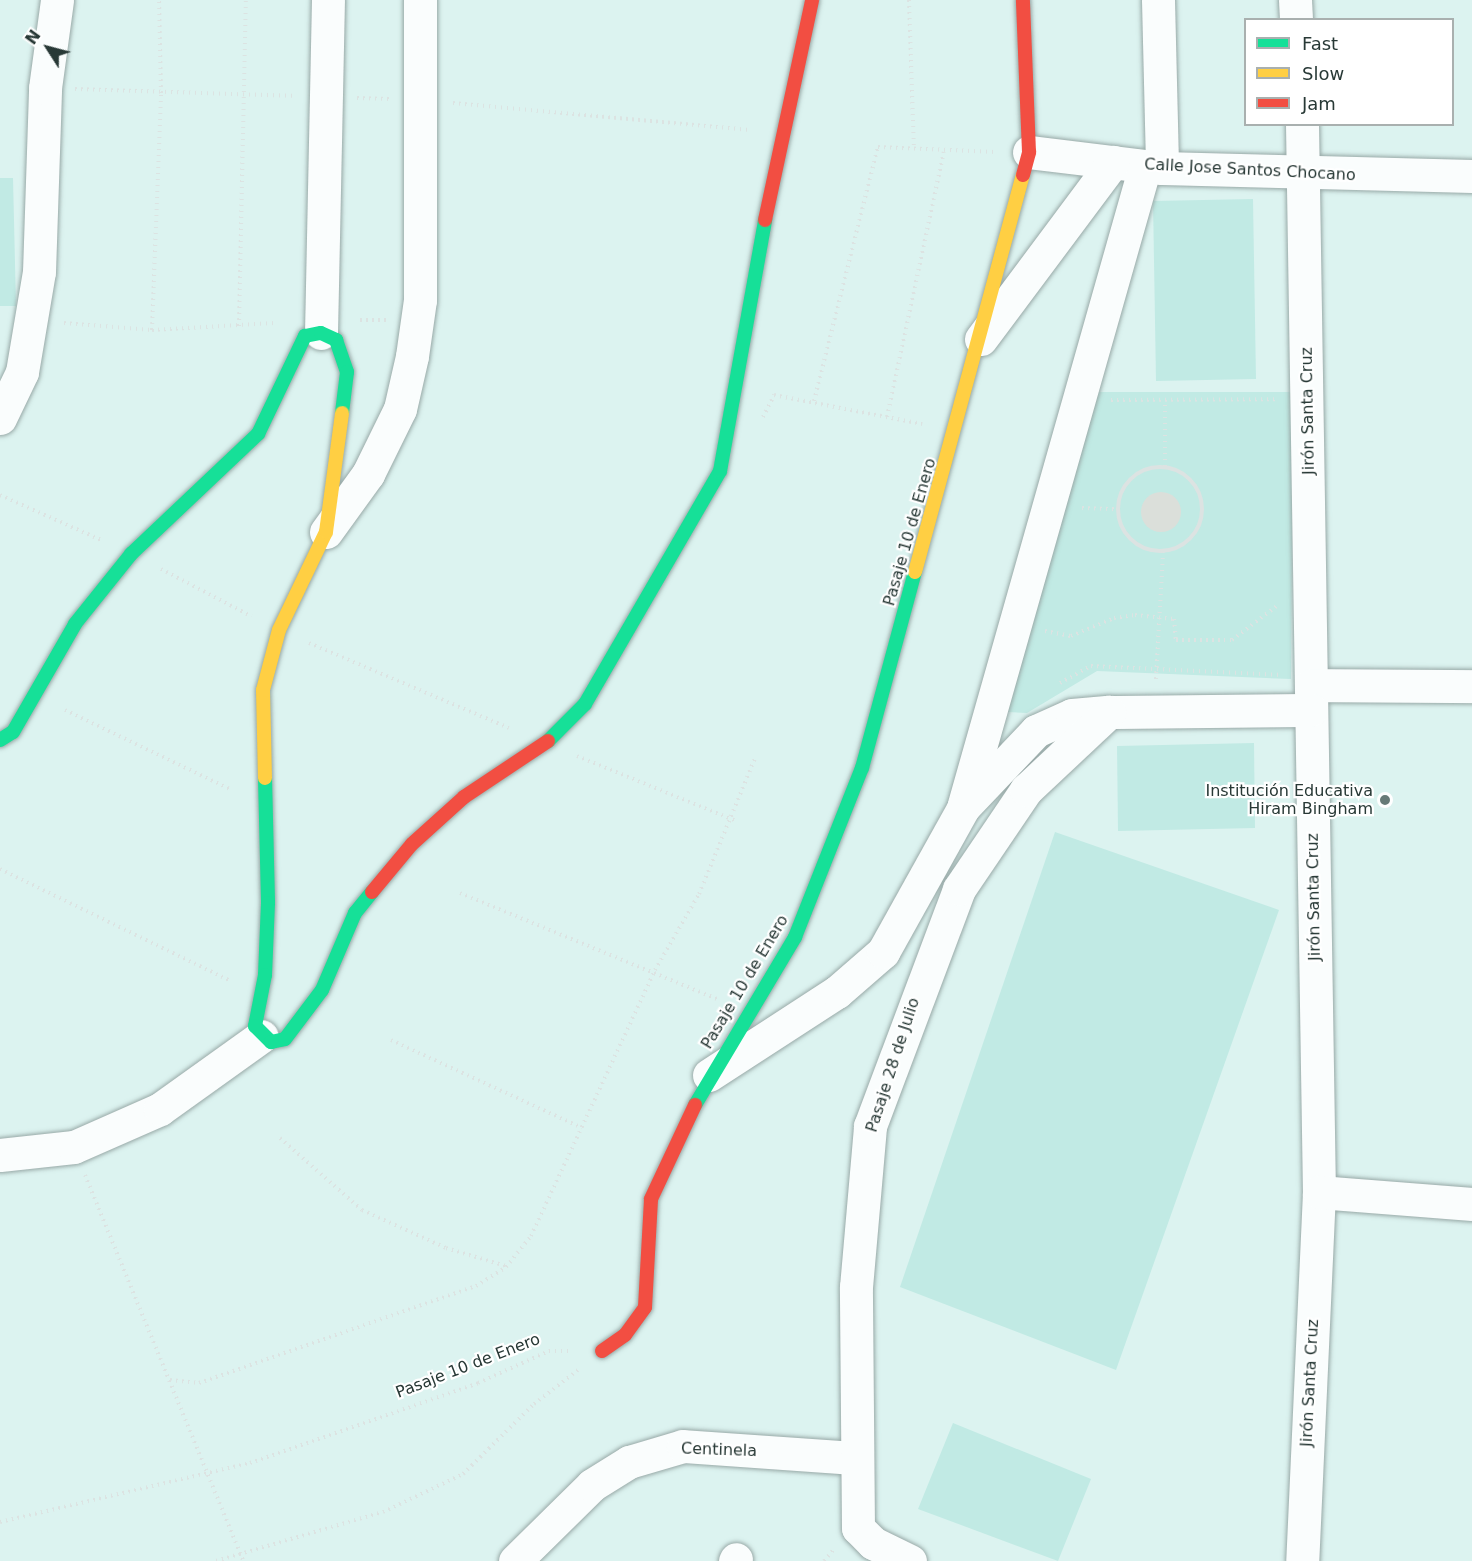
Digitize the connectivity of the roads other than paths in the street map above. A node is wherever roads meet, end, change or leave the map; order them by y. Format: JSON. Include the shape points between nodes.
{"nodes":[{"id":1,"x":57,"y":0,"type":"edge"},
{"id":2,"x":328,"y":0,"type":"edge"},
{"id":3,"x":420,"y":0,"type":"edge"},
{"id":4,"x":813,"y":0,"type":"edge"},
{"id":5,"x":1023,"y":0,"type":"edge"},
{"id":6,"x":1158,"y":0,"type":"edge"},
{"id":7,"x":1295,"y":0,"type":"edge"},
{"id":8,"x":1296,"y":18,"type":"edge"},
{"id":9,"x":1302,"y":126,"type":"edge"},
{"id":10,"x":1029,"y":152,"type":"junction"},
{"id":11,"x":1140,"y":165,"type":"junction"},
{"id":12,"x":1305,"y":175,"type":"junction"},
{"id":13,"x":1472,"y":176,"type":"edge"},
{"id":14,"x":323,"y":326,"type":"junction"},
{"id":15,"x":981,"y":339,"type":"junction"},
{"id":16,"x":0,"y":418,"type":"edge"},
{"id":17,"x":326,"y":532,"type":"junction"},
{"id":18,"x":1472,"y":686,"type":"edge"},
{"id":19,"x":1311,"y":691,"type":"junction"},
{"id":20,"x":1109,"y":712,"type":"junction"},
{"id":21,"x":0,"y":740,"type":"edge"},
{"id":22,"x":963,"y":808,"type":"junction"},
{"id":23,"x":262,"y":1036,"type":"junction"},
{"id":24,"x":709,"y":1075,"type":"junction"},
{"id":25,"x":0,"y":1155,"type":"edge"},
{"id":26,"x":1319,"y":1192,"type":"junction"},
{"id":27,"x":1472,"y":1204,"type":"edge"},
{"id":28,"x":602,"y":1351,"type":"road end"},
{"id":29,"x":856,"y":1458,"type":"junction"},
{"id":30,"x":515,"y":1561,"type":"edge"},
{"id":31,"x":910,"y":1561,"type":"edge"},
{"id":32,"x":1302,"y":1561,"type":"edge"}],
"edges":[{"from":1,"to":16,"type":"street","via":[[45,88],[39,272],[22,372]]},
{"from":2,"to":14,"type":"street"},
{"from":3,"to":17,"type":"street","via":[[417,321],[400,410],[368,474]]},
{"from":4,"to":23,"type":"street","via":[[747,302],[720,471],[585,704],[546,743],[464,797],[412,844],[354,914],[322,990],[299,1026],[285,1039],[271,1042]]},
{"from":5,"to":10,"type":"street","name":"Pasaje 10 de Enero"},
{"from":6,"to":11,"type":"street"},
{"from":7,"to":8,"type":"street"},
{"from":9,"to":12,"type":"street","name":"Jirón Santa Cruz"},
{"from":10,"to":11,"type":"street","name":"Calle Jose Santos Chocano"},
{"from":10,"to":15,"type":"street","name":"Pasaje 10 de Enero"},
{"from":11,"to":12,"type":"street","name":"Calle Jose Santos Chocano"},
{"from":11,"to":15,"type":"street"},
{"from":11,"to":22,"type":"street","via":[[1080,400]]},
{"from":12,"to":13,"type":"street","name":"Calle Jose Santos Chocano"},
{"from":12,"to":19,"type":"street","name":"Jirón Santa Cruz"},
{"from":14,"to":17,"type":"street","via":[[336,340],[347,372]]},
{"from":14,"to":21,"type":"street","via":[[305,336],[292,355],[258,434],[131,554],[75,624],[13,732]]},
{"from":15,"to":24,"type":"street","name":"Pasaje 10 de Enero","via":[[862,768],[795,937]]},
{"from":17,"to":23,"type":"street","via":[[279,630],[263,690],[268,903],[255,1026]]},
{"from":18,"to":19,"type":"street"},
{"from":19,"to":20,"type":"street"},
{"from":19,"to":26,"type":"street","name":"Jirón Santa Cruz"},
{"from":20,"to":22,"type":"street","via":[[1071,715],[1036,731]]},
{"from":20,"to":29,"type":"street","name":"Pasaje 28 de Julio","via":[[1026,790],[959,889],[870,1126],[859,1207]]},
{"from":22,"to":24,"type":"street","via":[[883,952],[837,992]]},
{"from":23,"to":25,"type":"street","via":[[160,1109],[74,1147]]},
{"from":24,"to":28,"type":"street","name":"Pasaje 10 de Enero","via":[[651,1199],[645,1307],[625,1335]]},
{"from":26,"to":27,"type":"street"},
{"from":26,"to":32,"type":"street","name":"Jirón Santa Cruz"},
{"from":29,"to":30,"type":"street","name":"Centinela","via":[[683,1446],[629,1462],[591,1485]]},
{"from":29,"to":31,"type":"street","name":"Pasaje 28 de Julio","via":[[858,1528],[873,1543]]}]}
